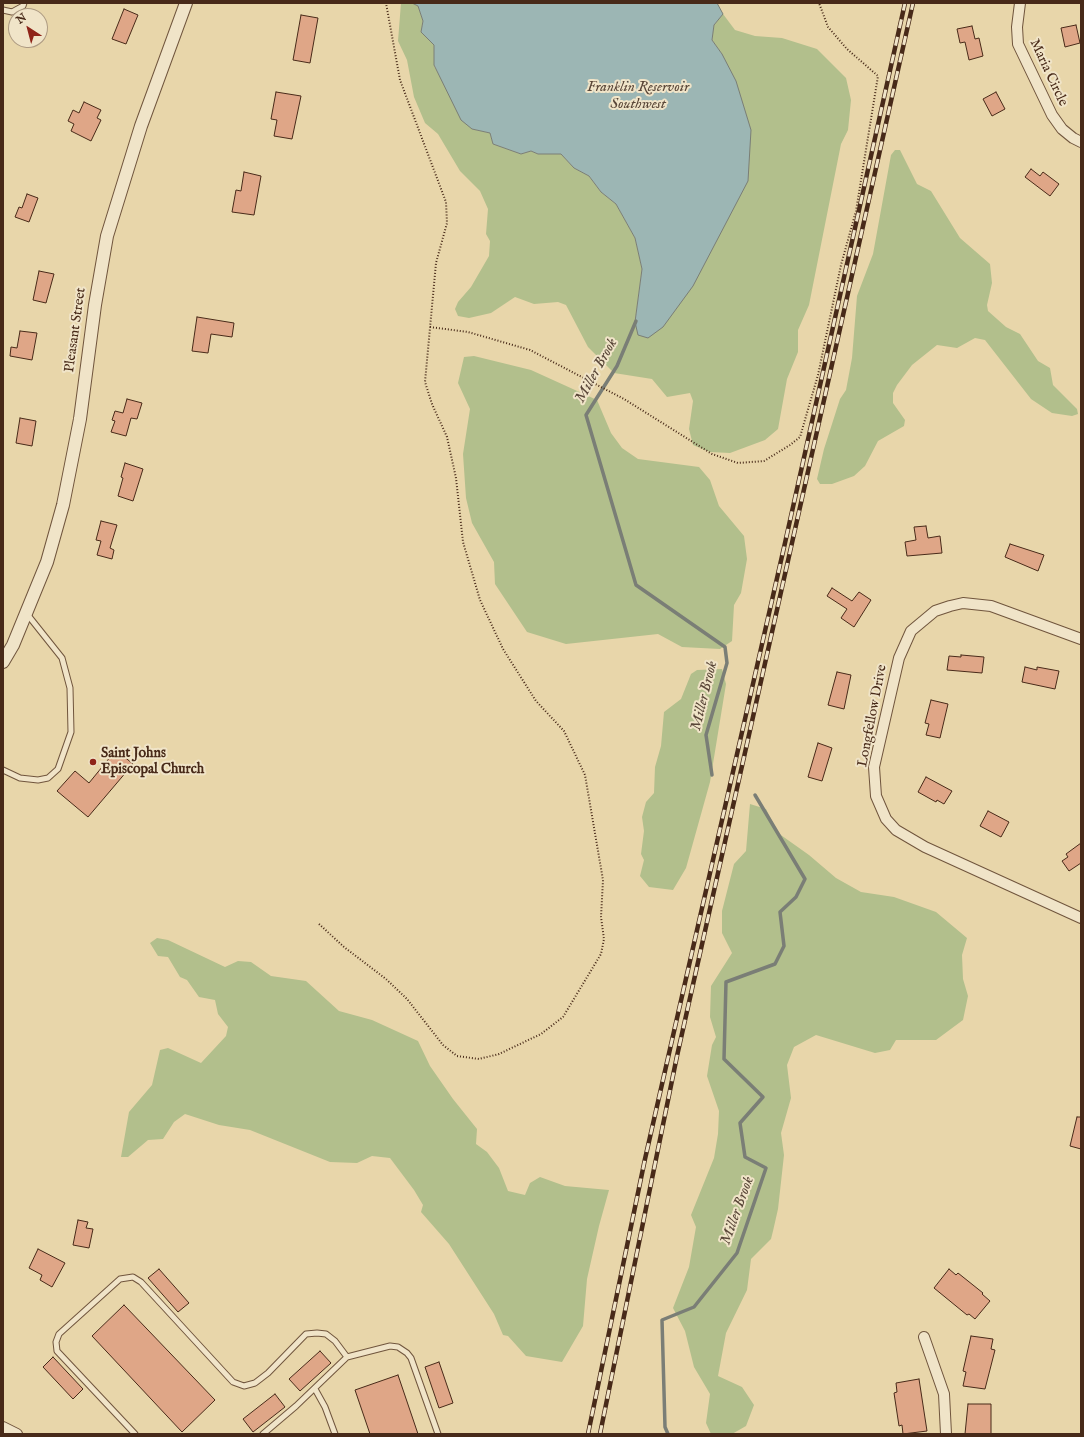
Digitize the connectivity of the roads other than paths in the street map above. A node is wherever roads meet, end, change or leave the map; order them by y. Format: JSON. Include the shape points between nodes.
{"nodes":[{"id":1,"x":24,"y":3,"type":"edge"},
{"id":2,"x":186,"y":3,"type":"edge"},
{"id":3,"x":1020,"y":3,"type":"edge"},
{"id":4,"x":3,"y":10,"type":"edge"},
{"id":5,"x":1081,"y":142,"type":"edge"},
{"id":6,"x":26,"y":613,"type":"junction"},
{"id":7,"x":1081,"y":639,"type":"edge"},
{"id":8,"x":3,"y":662,"type":"edge"},
{"id":9,"x":3,"y":770,"type":"edge"},
{"id":10,"x":1081,"y":918,"type":"edge"},
{"id":11,"x":924,"y":1337,"type":"dead end"},
{"id":12,"x":348,"y":1357,"type":"junction"},
{"id":13,"x":315,"y":1388,"type":"junction"},
{"id":14,"x":3,"y":1427,"type":"edge"},
{"id":15,"x":18,"y":1434,"type":"edge"},
{"id":16,"x":135,"y":1434,"type":"edge"},
{"id":17,"x":263,"y":1434,"type":"edge"},
{"id":18,"x":335,"y":1434,"type":"edge"},
{"id":19,"x":438,"y":1434,"type":"edge"},
{"id":20,"x":946,"y":1434,"type":"edge"}],
"edges":[{"from":1,"to":4,"type":"lane","via":[[12,12]]},
{"from":2,"to":6,"type":"street","name":"Pleasant Street","via":[[141,126],[107,236],[80,419],[63,505],[47,562]]},
{"from":3,"to":5,"type":"street","name":"Maria Circle","via":[[1018,44],[1052,115],[1062,129]]},
{"from":6,"to":8,"type":"street","name":"Pleasant Street"},
{"from":6,"to":9,"type":"lane","via":[[62,658],[70,688],[71,732],[58,769],[48,778],[20,778]]},
{"from":7,"to":10,"type":"street","name":"Longfellow Drive","via":[[991,606],[963,603],[935,611],[911,631],[899,658],[874,767],[876,796],[886,819],[896,830],[925,847]]},
{"from":11,"to":20,"type":"street","via":[[944,1394]]},
{"from":12,"to":13,"type":"lane"},
{"from":12,"to":16,"type":"lane","via":[[326,1334],[306,1334],[268,1373],[255,1383],[244,1386],[233,1382],[141,1282],[133,1277],[120,1279],[60,1334],[56,1342],[57,1351]]},
{"from":12,"to":19,"type":"lane","via":[[390,1346],[398,1347],[407,1353]]},
{"from":13,"to":17,"type":"lane"},
{"from":13,"to":18,"type":"lane"},
{"from":14,"to":15,"type":"street"}]}
